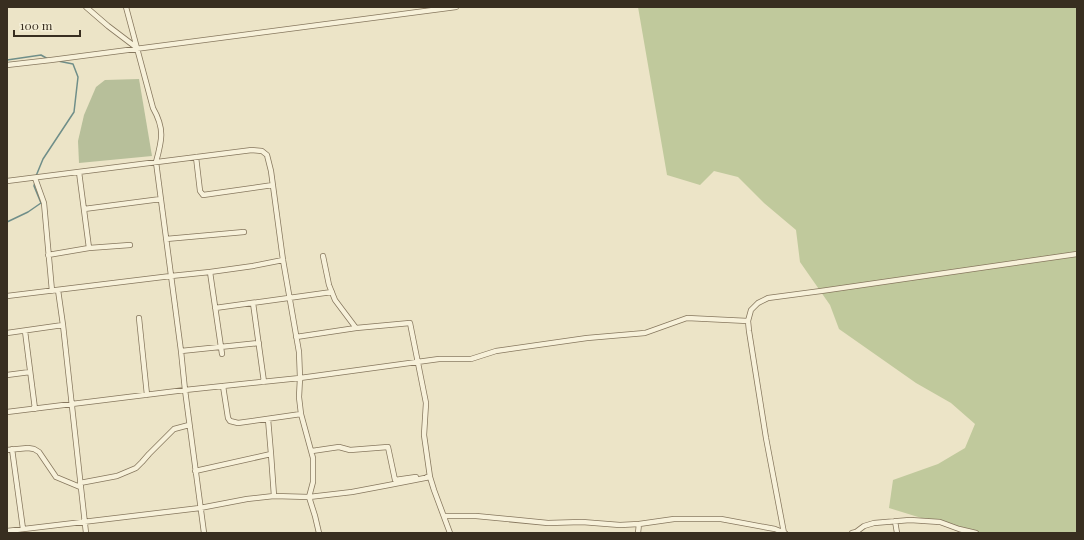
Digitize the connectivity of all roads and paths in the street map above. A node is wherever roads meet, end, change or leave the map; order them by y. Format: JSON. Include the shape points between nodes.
{"nodes":[{"id":1,"x":86,"y":7,"type":"edge"},
{"id":2,"x":126,"y":7,"type":"edge"},
{"id":3,"x":456,"y":7,"type":"edge"},
{"id":4,"x":137,"y":48,"type":"junction"},
{"id":5,"x":7,"y":65,"type":"edge"},
{"id":6,"x":196,"y":157,"type":"junction"},
{"id":7,"x":156,"y":162,"type":"junction"},
{"id":8,"x":79,"y":172,"type":"junction"},
{"id":9,"x":35,"y":178,"type":"junction"},
{"id":10,"x":7,"y":181,"type":"edge"},
{"id":11,"x":273,"y":185,"type":"junction"},
{"id":12,"x":161,"y":199,"type":"junction"},
{"id":13,"x":84,"y":209,"type":"junction"},
{"id":14,"x":244,"y":232,"type":"dead end"},
{"id":15,"x":166,"y":239,"type":"junction"},
{"id":16,"x":130,"y":245,"type":"dead end"},
{"id":17,"x":89,"y":248,"type":"junction"},
{"id":18,"x":1077,"y":254,"type":"edge"},
{"id":19,"x":48,"y":255,"type":"junction"},
{"id":20,"x":323,"y":256,"type":"dead end"},
{"id":21,"x":283,"y":260,"type":"junction"},
{"id":22,"x":210,"y":272,"type":"junction"},
{"id":23,"x":171,"y":276,"type":"junction"},
{"id":24,"x":58,"y":290,"type":"junction"},
{"id":25,"x":52,"y":291,"type":"junction"},
{"id":26,"x":332,"y":292,"type":"junction"},
{"id":27,"x":7,"y":296,"type":"edge"},
{"id":28,"x":289,"y":298,"type":"junction"},
{"id":29,"x":253,"y":303,"type":"junction"},
{"id":30,"x":215,"y":308,"type":"junction"},
{"id":31,"x":139,"y":318,"type":"dead end"},
{"id":32,"x":748,"y":321,"type":"junction"},
{"id":33,"x":63,"y":325,"type":"junction"},
{"id":34,"x":356,"y":328,"type":"junction"},
{"id":35,"x":25,"y":331,"type":"junction"},
{"id":36,"x":7,"y":333,"type":"edge"},
{"id":37,"x":296,"y":337,"type":"junction"},
{"id":38,"x":259,"y":343,"type":"junction"},
{"id":39,"x":221,"y":347,"type":"junction"},
{"id":40,"x":181,"y":351,"type":"junction"},
{"id":41,"x":222,"y":354,"type":"dead end"},
{"id":42,"x":417,"y":362,"type":"junction"},
{"id":43,"x":30,"y":372,"type":"junction"},
{"id":44,"x":7,"y":375,"type":"edge"},
{"id":45,"x":300,"y":378,"type":"junction"},
{"id":46,"x":264,"y":382,"type":"junction"},
{"id":47,"x":223,"y":386,"type":"junction"},
{"id":48,"x":185,"y":390,"type":"junction"},
{"id":49,"x":147,"y":395,"type":"junction"},
{"id":50,"x":71,"y":404,"type":"junction"},
{"id":51,"x":35,"y":409,"type":"junction"},
{"id":52,"x":7,"y":412,"type":"edge"},
{"id":53,"x":301,"y":414,"type":"junction"},
{"id":54,"x":268,"y":419,"type":"junction"},
{"id":55,"x":189,"y":425,"type":"junction"},
{"id":56,"x":10,"y":450,"type":"edge"},
{"id":57,"x":312,"y":451,"type":"junction"},
{"id":58,"x":272,"y":454,"type":"junction"},
{"id":59,"x":195,"y":472,"type":"junction"},
{"id":60,"x":430,"y":477,"type":"junction"},
{"id":61,"x":80,"y":485,"type":"junction"},
{"id":62,"x":274,"y":496,"type":"junction"},
{"id":63,"x":309,"y":497,"type":"junction"},
{"id":64,"x":200,"y":508,"type":"junction"},
{"id":65,"x":444,"y":516,"type":"junction"},
{"id":66,"x":895,"y":521,"type":"junction"},
{"id":67,"x":85,"y":522,"type":"junction"},
{"id":68,"x":639,"y":524,"type":"junction"},
{"id":69,"x":23,"y":529,"type":"junction"},
{"id":70,"x":10,"y":531,"type":"edge"},
{"id":71,"x":86,"y":533,"type":"edge"},
{"id":72,"x":204,"y":533,"type":"edge"},
{"id":73,"x":319,"y":533,"type":"edge"},
{"id":74,"x":450,"y":533,"type":"edge"},
{"id":75,"x":638,"y":533,"type":"edge"},
{"id":76,"x":785,"y":533,"type":"edge"},
{"id":77,"x":852,"y":533,"type":"edge"},
{"id":78,"x":897,"y":533,"type":"edge"},
{"id":79,"x":976,"y":533,"type":"edge"}],
"edges":[{"from":1,"to":4,"type":"street"},
{"from":2,"to":4,"type":"street"},
{"from":3,"to":4,"type":"street"},
{"from":4,"to":5,"type":"street"},
{"from":4,"to":7,"type":"street","via":[[153,108],[161,126],[162,142]]},
{"from":6,"to":7,"type":"street"},
{"from":6,"to":11,"type":"street","via":[[262,150],[269,161]]},
{"from":6,"to":11,"type":"street","via":[[200,191],[203,194]]},
{"from":7,"to":8,"type":"street"},
{"from":7,"to":12,"type":"street"},
{"from":8,"to":9,"type":"street"},
{"from":8,"to":13,"type":"street"},
{"from":9,"to":10,"type":"street"},
{"from":9,"to":19,"type":"street","via":[[44,203]]},
{"from":11,"to":21,"type":"street"},
{"from":12,"to":13,"type":"street"},
{"from":12,"to":15,"type":"street"},
{"from":13,"to":17,"type":"street"},
{"from":14,"to":15,"type":"street"},
{"from":15,"to":23,"type":"street"},
{"from":16,"to":17,"type":"street"},
{"from":17,"to":19,"type":"street"},
{"from":18,"to":32,"type":"street","via":[[773,297],[758,303],[751,310]]},
{"from":19,"to":25,"type":"street"},
{"from":20,"to":26,"type":"street"},
{"from":21,"to":22,"type":"street"},
{"from":21,"to":28,"type":"street"},
{"from":22,"to":23,"type":"street"},
{"from":22,"to":30,"type":"street"},
{"from":23,"to":24,"type":"street"},
{"from":23,"to":40,"type":"street"},
{"from":24,"to":25,"type":"street"},
{"from":24,"to":33,"type":"street"},
{"from":25,"to":27,"type":"street"},
{"from":26,"to":28,"type":"street"},
{"from":26,"to":34,"type":"street","via":[[344,314]]},
{"from":28,"to":29,"type":"street"},
{"from":28,"to":37,"type":"street"},
{"from":29,"to":30,"type":"street"},
{"from":29,"to":38,"type":"street"},
{"from":30,"to":39,"type":"street"},
{"from":31,"to":49,"type":"street"},
{"from":32,"to":42,"type":"street","via":[[687,318],[645,333],[496,351],[471,359]]},
{"from":32,"to":76,"type":"street","via":[[766,438]]},
{"from":33,"to":35,"type":"street"},
{"from":33,"to":50,"type":"street"},
{"from":34,"to":37,"type":"street"},
{"from":34,"to":42,"type":"street","via":[[410,323]]},
{"from":35,"to":36,"type":"street"},
{"from":35,"to":43,"type":"street"},
{"from":37,"to":45,"type":"street"},
{"from":38,"to":39,"type":"street"},
{"from":38,"to":46,"type":"street"},
{"from":39,"to":40,"type":"street"},
{"from":39,"to":41,"type":"street"},
{"from":40,"to":48,"type":"street"},
{"from":42,"to":45,"type":"street"},
{"from":42,"to":60,"type":"street","via":[[426,403],[424,435]]},
{"from":43,"to":44,"type":"street"},
{"from":43,"to":51,"type":"street"},
{"from":45,"to":46,"type":"street"},
{"from":45,"to":53,"type":"street"},
{"from":46,"to":47,"type":"street"},
{"from":47,"to":48,"type":"street"},
{"from":47,"to":54,"type":"street","via":[[230,421]]},
{"from":48,"to":49,"type":"street"},
{"from":48,"to":55,"type":"street"},
{"from":49,"to":50,"type":"street"},
{"from":50,"to":51,"type":"street"},
{"from":50,"to":61,"type":"street"},
{"from":51,"to":52,"type":"street"},
{"from":53,"to":54,"type":"street"},
{"from":53,"to":57,"type":"street"},
{"from":54,"to":58,"type":"street"},
{"from":55,"to":59,"type":"street"},
{"from":55,"to":61,"type":"street","via":[[174,429],[136,468],[117,476]]},
{"from":56,"to":61,"type":"street","via":[[34,449],[56,477]]},
{"from":56,"to":69,"type":"street"},
{"from":57,"to":60,"type":"street","via":[[339,447],[350,450],[388,447],[394,480]]},
{"from":57,"to":63,"type":"street","via":[[314,471]]},
{"from":58,"to":59,"type":"street"},
{"from":58,"to":62,"type":"street"},
{"from":59,"to":64,"type":"street"},
{"from":60,"to":63,"type":"street"},
{"from":60,"to":65,"type":"street"},
{"from":61,"to":67,"type":"street"},
{"from":62,"to":63,"type":"street"},
{"from":62,"to":64,"type":"street"},
{"from":63,"to":73,"type":"street"},
{"from":64,"to":67,"type":"street"},
{"from":64,"to":72,"type":"street"},
{"from":65,"to":68,"type":"street","via":[[476,516],[548,523]]},
{"from":65,"to":74,"type":"street"},
{"from":66,"to":77,"type":"street","via":[[874,523]]},
{"from":66,"to":78,"type":"street"},
{"from":66,"to":79,"type":"street","via":[[940,522]]},
{"from":67,"to":69,"type":"street"},
{"from":67,"to":71,"type":"street"},
{"from":68,"to":75,"type":"street"},
{"from":68,"to":76,"type":"street","via":[[674,519],[721,519]]},
{"from":69,"to":70,"type":"street"}]}
